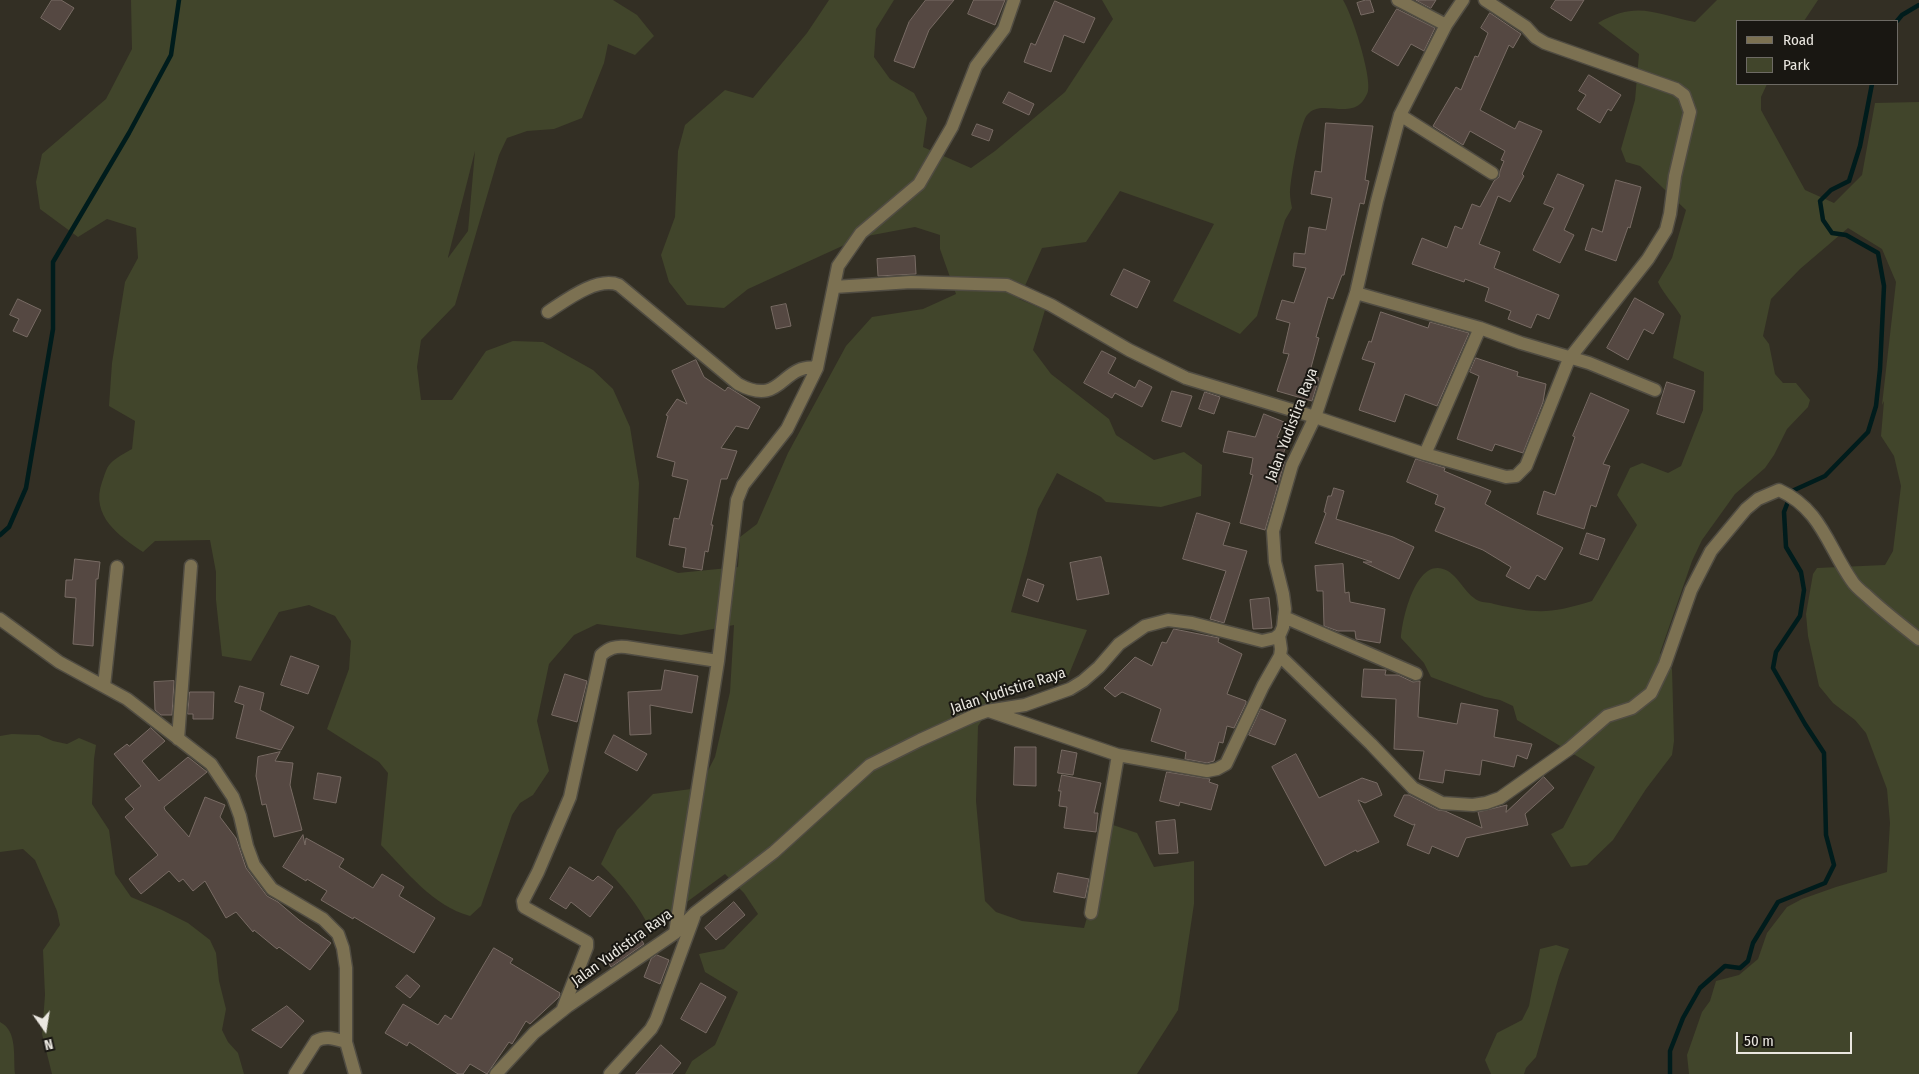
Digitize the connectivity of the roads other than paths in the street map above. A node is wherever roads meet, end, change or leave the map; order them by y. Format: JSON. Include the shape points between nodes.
{"nodes":[{"id":1,"x":1014,"y":0,"type":"edge"},
{"id":2,"x":1398,"y":0,"type":"edge"},
{"id":3,"x":1463,"y":0,"type":"edge"},
{"id":4,"x":1485,"y":0,"type":"edge"},
{"id":5,"x":1446,"y":25,"type":"junction"},
{"id":6,"x":1400,"y":115,"type":"junction"},
{"id":7,"x":1492,"y":173,"type":"dead end"},
{"id":8,"x":834,"y":288,"type":"junction"},
{"id":9,"x":1356,"y":293,"type":"junction"},
{"id":10,"x":548,"y":312,"type":"dead end"},
{"id":11,"x":1480,"y":328,"type":"junction"},
{"id":12,"x":1569,"y":359,"type":"junction"},
{"id":13,"x":817,"y":368,"type":"junction"},
{"id":14,"x":1655,"y":390,"type":"dead end"},
{"id":15,"x":1315,"y":417,"type":"junction"},
{"id":16,"x":1425,"y":454,"type":"junction"},
{"id":17,"x":117,"y":566,"type":"dead end"},
{"id":18,"x":191,"y":566,"type":"dead end"},
{"id":19,"x":1284,"y":617,"type":"junction"},
{"id":20,"x":0,"y":619,"type":"edge"},
{"id":21,"x":1279,"y":635,"type":"junction"},
{"id":22,"x":1919,"y":640,"type":"edge"},
{"id":23,"x":1280,"y":656,"type":"junction"},
{"id":24,"x":718,"y":661,"type":"junction"},
{"id":25,"x":1416,"y":674,"type":"dead end"},
{"id":26,"x":104,"y":686,"type":"junction"},
{"id":27,"x":987,"y":711,"type":"junction"},
{"id":28,"x":178,"y":739,"type":"junction"},
{"id":29,"x":1118,"y":756,"type":"junction"},
{"id":30,"x":695,"y":912,"type":"junction"},
{"id":31,"x":1091,"y":913,"type":"dead end"},
{"id":32,"x":674,"y":933,"type":"junction"},
{"id":33,"x":562,"y":1011,"type":"junction"},
{"id":34,"x":346,"y":1042,"type":"junction"},
{"id":35,"x":295,"y":1074,"type":"edge"},
{"id":36,"x":355,"y":1074,"type":"edge"},
{"id":37,"x":496,"y":1074,"type":"edge"},
{"id":38,"x":610,"y":1074,"type":"edge"}],
"edges":[{"from":1,"to":8,"type":"street","via":[[1004,29],[976,66],[952,126],[919,184],[861,233],[838,266]]},
{"from":2,"to":5,"type":"street"},
{"from":3,"to":5,"type":"street","name":"Jalan Yudistira Raya"},
{"from":4,"to":12,"type":"street","via":[[1545,43],[1676,89],[1684,96],[1690,112],[1666,230],[1648,259]]},
{"from":5,"to":6,"type":"street","name":"Jalan Yudistira Raya"},
{"from":6,"to":7,"type":"street"},
{"from":6,"to":9,"type":"street","name":"Jalan Yudistira Raya","via":[[1376,201]]},
{"from":8,"to":13,"type":"street"},
{"from":8,"to":15,"type":"street","via":[[910,282],[1006,285],[1051,305],[1186,378]]},
{"from":9,"to":11,"type":"street"},
{"from":9,"to":15,"type":"street","name":"Jalan Yudistira Raya"},
{"from":10,"to":13,"type":"street","via":[[581,292],[613,283],[751,391],[772,389],[797,370]]},
{"from":11,"to":12,"type":"street"},
{"from":11,"to":16,"type":"street"},
{"from":12,"to":14,"type":"street"},
{"from":12,"to":16,"type":"street","via":[[1526,466],[1516,476],[1506,477]]},
{"from":13,"to":24,"type":"street","via":[[787,429],[743,486],[737,500]]},
{"from":15,"to":16,"type":"street"},
{"from":15,"to":19,"type":"street","name":"Jalan Yudistira Raya","via":[[1292,465],[1273,531]]},
{"from":17,"to":26,"type":"street"},
{"from":18,"to":28,"type":"street"},
{"from":19,"to":21,"type":"street","name":"Jalan Yudistira Raya"},
{"from":19,"to":25,"type":"street"},
{"from":20,"to":26,"type":"street","via":[[59,662]]},
{"from":21,"to":23,"type":"street"},
{"from":21,"to":27,"type":"street","name":"Jalan Yudistira Raya","via":[[1262,641],[1192,623],[1156,622],[1119,644],[1099,667],[1070,689],[1024,705]]},
{"from":22,"to":23,"type":"street","via":[[1852,582],[1826,534],[1805,507],[1779,490],[1758,499],[1736,519],[1711,551],[1691,590],[1651,694],[1632,708],[1607,716],[1500,798],[1473,805],[1442,803],[1413,788]]},
{"from":23,"to":29,"type":"street","via":[[1222,767],[1207,771]]},
{"from":24,"to":32,"type":"street"},
{"from":24,"to":33,"type":"street","via":[[616,646],[602,655],[570,797],[523,901],[524,907],[534,914],[588,942]]},
{"from":26,"to":28,"type":"street","via":[[127,699]]},
{"from":27,"to":29,"type":"street"},
{"from":27,"to":30,"type":"street","name":"Jalan Yudistira Raya","via":[[870,765],[774,852]]},
{"from":28,"to":34,"type":"street","via":[[211,764],[233,797],[254,865],[272,889],[323,919],[338,934],[346,968]]},
{"from":29,"to":31,"type":"street"},
{"from":30,"to":32,"type":"street","name":"Jalan Yudistira Raya"},
{"from":30,"to":38,"type":"street","via":[[656,1020]]},
{"from":32,"to":33,"type":"street","name":"Jalan Yudistira Raya"},
{"from":33,"to":37,"type":"street","name":"Jalan Yudistira Raya","via":[[534,1033]]},
{"from":34,"to":35,"type":"street","via":[[328,1037],[316,1041]]},
{"from":34,"to":36,"type":"street"}]}
